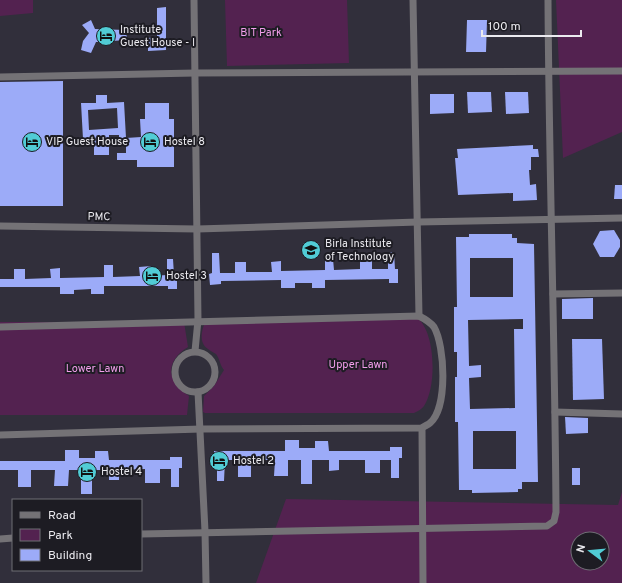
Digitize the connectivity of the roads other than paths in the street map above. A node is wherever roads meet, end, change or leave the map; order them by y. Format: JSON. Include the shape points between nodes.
{"nodes":[{"id":1,"x":194,"y":0,"type":"edge"},
{"id":2,"x":413,"y":0,"type":"edge"},
{"id":3,"x":548,"y":0,"type":"edge"},
{"id":4,"x":622,"y":71,"type":"edge"},
{"id":5,"x":549,"y":72,"type":"junction"},
{"id":6,"x":195,"y":73,"type":"junction"},
{"id":7,"x":413,"y":73,"type":"junction"},
{"id":8,"x":0,"y":77,"type":"edge"},
{"id":9,"x":622,"y":218,"type":"edge"},
{"id":10,"x":550,"y":219,"type":"junction"},
{"id":11,"x":418,"y":222,"type":"junction"},
{"id":12,"x":0,"y":226,"type":"edge"},
{"id":13,"x":197,"y":229,"type":"junction"},
{"id":14,"x":622,"y":293,"type":"edge"},
{"id":15,"x":553,"y":294,"type":"junction"},
{"id":16,"x":419,"y":316,"type":"junction"},
{"id":17,"x":198,"y":320,"type":"junction"},
{"id":18,"x":0,"y":327,"type":"edge"},
{"id":19,"x":194,"y":351,"type":"junction"},
{"id":20,"x":198,"y":392,"type":"junction"},
{"id":21,"x":555,"y":412,"type":"junction"},
{"id":22,"x":622,"y":414,"type":"edge"},
{"id":23,"x":422,"y":428,"type":"junction"},
{"id":24,"x":201,"y":429,"type":"junction"},
{"id":25,"x":0,"y":435,"type":"edge"},
{"id":26,"x":422,"y":530,"type":"junction"},
{"id":27,"x":206,"y":531,"type":"junction"},
{"id":28,"x":142,"y":534,"type":"edge"},
{"id":29,"x":12,"y":538,"type":"edge"},
{"id":30,"x":0,"y":539,"type":"edge"},
{"id":31,"x":206,"y":583,"type":"edge"},
{"id":32,"x":423,"y":583,"type":"edge"}],
"edges":[{"from":1,"to":6,"type":"street"},
{"from":2,"to":7,"type":"street"},
{"from":3,"to":5,"type":"street"},
{"from":4,"to":5,"type":"street"},
{"from":5,"to":7,"type":"street"},
{"from":5,"to":10,"type":"street"},
{"from":6,"to":7,"type":"street"},
{"from":6,"to":8,"type":"street"},
{"from":6,"to":13,"type":"street"},
{"from":7,"to":11,"type":"street"},
{"from":9,"to":10,"type":"street","name":"PMC"},
{"from":10,"to":11,"type":"street","name":"PMC"},
{"from":10,"to":15,"type":"street"},
{"from":11,"to":13,"type":"street","name":"PMC"},
{"from":11,"to":16,"type":"street"},
{"from":12,"to":13,"type":"street","name":"PMC"},
{"from":13,"to":17,"type":"street"},
{"from":14,"to":15,"type":"street"},
{"from":15,"to":21,"type":"street"},
{"from":16,"to":17,"type":"street"},
{"from":16,"to":23,"type":"street","via":[[433,327],[438,338],[443,366],[438,412],[430,423]]},
{"from":17,"to":18,"type":"street"},
{"from":17,"to":19,"type":"street"},
{"from":19,"to":20,"type":"street","via":[[209,356],[216,371],[215,379],[210,386]]},
{"from":19,"to":20,"type":"street","via":[[180,358],[175,372],[182,387],[188,391]]},
{"from":20,"to":24,"type":"street"},
{"from":21,"to":22,"type":"street"},
{"from":21,"to":26,"type":"street","via":[[554,521],[547,526]]},
{"from":23,"to":24,"type":"street"},
{"from":23,"to":26,"type":"street"},
{"from":24,"to":25,"type":"street"},
{"from":24,"to":27,"type":"street"},
{"from":26,"to":27,"type":"street"},
{"from":26,"to":32,"type":"street"},
{"from":27,"to":28,"type":"street"},
{"from":27,"to":31,"type":"street"},
{"from":29,"to":30,"type":"street"}]}
